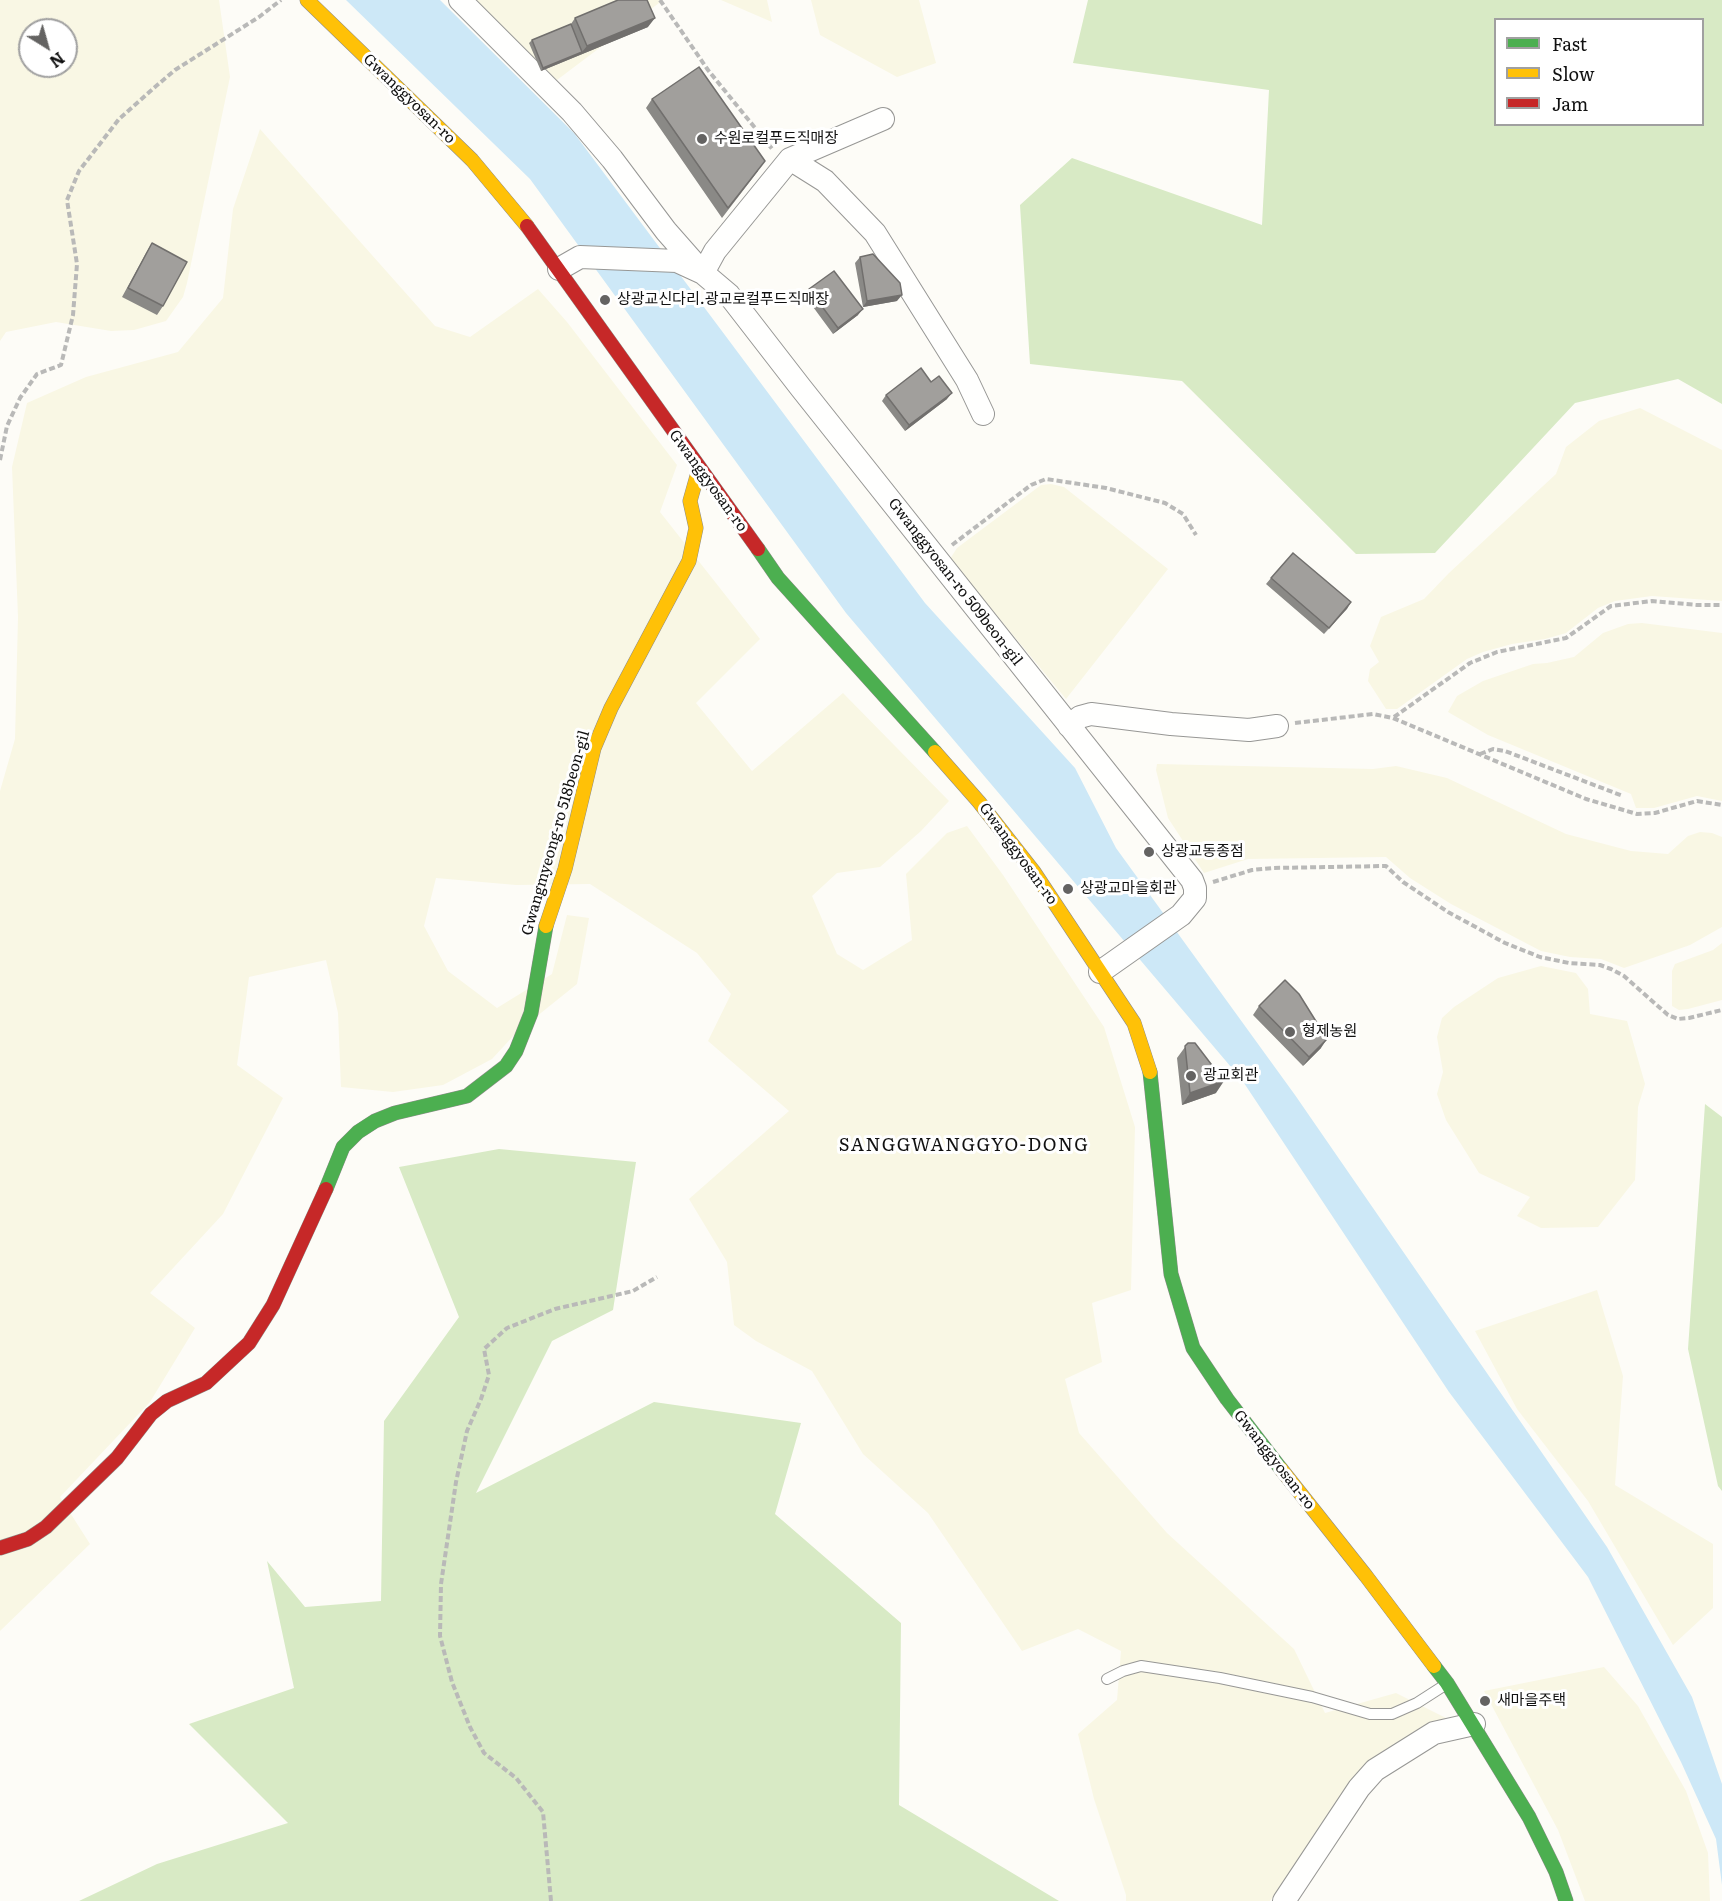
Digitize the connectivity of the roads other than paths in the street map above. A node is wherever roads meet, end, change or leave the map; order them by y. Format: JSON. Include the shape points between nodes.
{"nodes":[{"id":1,"x":306,"y":0,"type":"edge"},
{"id":2,"x":460,"y":0,"type":"edge"},
{"id":3,"x":883,"y":119,"type":"dead end"},
{"id":4,"x":789,"y":160,"type":"junction"},
{"id":5,"x":559,"y":269,"type":"junction"},
{"id":6,"x":704,"y":273,"type":"junction"},
{"id":7,"x":983,"y":414,"type":"dead end"},
{"id":8,"x":699,"y":469,"type":"junction"},
{"id":9,"x":1069,"y":726,"type":"junction"},
{"id":10,"x":1277,"y":726,"type":"road end"},
{"id":11,"x":1100,"y":972,"type":"junction"},
{"id":12,"x":0,"y":1548,"type":"edge"},
{"id":13,"x":1107,"y":1679,"type":"dead end"},
{"id":14,"x":1447,"y":1683,"type":"junction"},
{"id":15,"x":1474,"y":1724,"type":"junction"},
{"id":16,"x":1284,"y":1901,"type":"edge"},
{"id":17,"x":1566,"y":1901,"type":"edge"}],
"edges":[{"from":1,"to":5,"type":"street","name":"Gwanggyosan-ro","via":[[472,160]]},
{"from":2,"to":6,"type":"street","via":[[572,112]]},
{"from":3,"to":4,"type":"street"},
{"from":4,"to":6,"type":"street","via":[[715,251]]},
{"from":4,"to":7,"type":"street","via":[[825,181],[875,233],[967,380]]},
{"from":5,"to":6,"type":"street","name":"Gwanggyosan-ro 509beon-gil","via":[[580,257],[677,261]]},
{"from":5,"to":8,"type":"street","name":"Gwanggyosan-ro"},
{"from":6,"to":9,"type":"street","name":"Gwanggyosan-ro 509beon-gil","via":[[729,295]]},
{"from":8,"to":11,"type":"street","name":"Gwanggyosan-ro","via":[[778,578],[979,802],[1034,872]]},
{"from":8,"to":12,"type":"street","name":"Gwangmyeong-ro 518beon-gil","via":[[690,501],[696,528],[689,561],[594,748],[565,869],[544,932],[531,1013],[516,1051],[506,1066],[467,1096],[395,1113],[358,1132],[343,1147],[320,1207],[273,1305],[249,1342],[206,1383],[151,1414],[117,1458],[46,1527],[28,1539]]},
{"from":9,"to":10,"type":"street","via":[[1091,714],[1249,730]]},
{"from":9,"to":11,"type":"street","name":"Gwanggyosan-ro 509beon-gil","via":[[1192,880],[1190,901]]},
{"from":11,"to":14,"type":"street","name":"Gwanggyosan-ro","via":[[1134,1023],[1151,1074],[1171,1274],[1193,1348],[1259,1443]]},
{"from":13,"to":14,"type":"lane","via":[[1142,1666],[1312,1697],[1370,1714],[1392,1714]]},
{"from":14,"to":15,"type":"street","name":"Gwanggyosan-ro"},
{"from":15,"to":16,"type":"street","via":[[1434,1732],[1376,1770],[1359,1788]]},
{"from":15,"to":17,"type":"street","name":"Gwanggyosan-ro","via":[[1528,1817]]}]}
